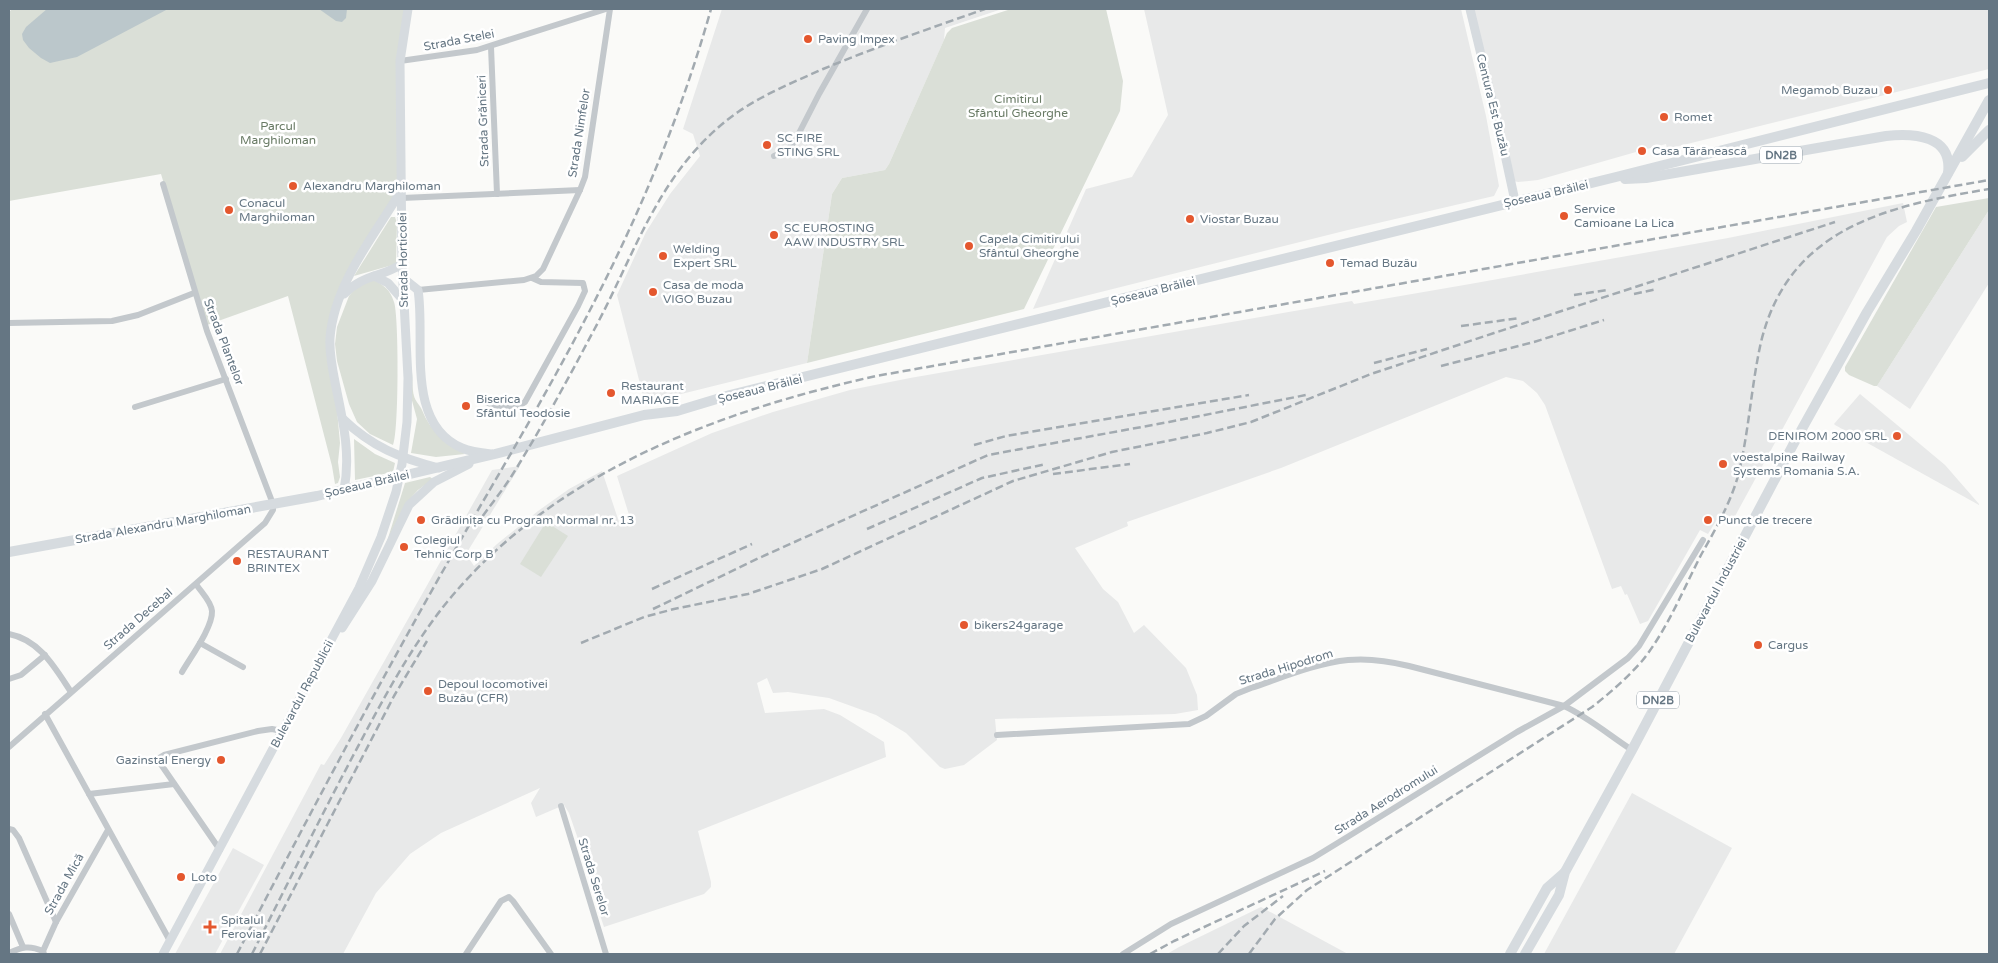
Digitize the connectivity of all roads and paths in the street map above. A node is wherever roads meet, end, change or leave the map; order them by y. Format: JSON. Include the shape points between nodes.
{"nodes":[{"id":1,"x":408,"y":9,"type":"edge"},
{"id":2,"x":608,"y":9,"type":"edge"},
{"id":3,"x":867,"y":9,"type":"edge"},
{"id":4,"x":1470,"y":9,"type":"edge"},
{"id":5,"x":491,"y":47,"type":"junction"},
{"id":6,"x":400,"y":61,"type":"junction"},
{"id":7,"x":1989,"y":83,"type":"edge"},
{"id":8,"x":1987,"y":104,"type":"edge"},
{"id":9,"x":1989,"y":130,"type":"edge"},
{"id":10,"x":774,"y":156,"type":"dead end"},
{"id":11,"x":1949,"y":171,"type":"junction"},
{"id":12,"x":1616,"y":177,"type":"junction"},
{"id":13,"x":163,"y":184,"type":"dead end"},
{"id":14,"x":580,"y":190,"type":"junction"},
{"id":15,"x":402,"y":194,"type":"junction"},
{"id":16,"x":497,"y":194,"type":"junction"},
{"id":17,"x":1515,"y":201,"type":"junction"},
{"id":18,"x":402,"y":217,"type":"junction"},
{"id":19,"x":382,"y":223,"type":"junction"},
{"id":20,"x":402,"y":264,"type":"junction"},
{"id":21,"x":374,"y":276,"type":"junction"},
{"id":22,"x":403,"y":278,"type":"junction"},
{"id":23,"x":532,"y":278,"type":"junction"},
{"id":24,"x":418,"y":290,"type":"junction"},
{"id":25,"x":194,"y":293,"type":"junction"},
{"id":26,"x":340,"y":298,"type":"junction"},
{"id":27,"x":403,"y":300,"type":"junction"},
{"id":28,"x":9,"y":323,"type":"edge"},
{"id":29,"x":226,"y":379,"type":"junction"},
{"id":30,"x":482,"y":401,"type":"dead end"},
{"id":31,"x":135,"y":407,"type":"dead end"},
{"id":32,"x":343,"y":419,"type":"junction"},
{"id":33,"x":407,"y":422,"type":"joint"},
{"id":34,"x":495,"y":454,"type":"junction"},
{"id":35,"x":439,"y":468,"type":"junction"},
{"id":36,"x":344,"y":490,"type":"junction"},
{"id":37,"x":317,"y":496,"type":"joint"},
{"id":38,"x":274,"y":504,"type":"junction"},
{"id":39,"x":1703,"y":540,"type":"dead end"},
{"id":40,"x":9,"y":552,"type":"edge"},
{"id":41,"x":196,"y":584,"type":"junction"},
{"id":42,"x":9,"y":634,"type":"edge"},
{"id":43,"x":200,"y":643,"type":"junction"},
{"id":44,"x":328,"y":645,"type":"junction"},
{"id":45,"x":45,"y":655,"type":"junction"},
{"id":46,"x":243,"y":667,"type":"dead end"},
{"id":47,"x":182,"y":672,"type":"dead end"},
{"id":48,"x":9,"y":679,"type":"edge"},
{"id":49,"x":71,"y":692,"type":"junction"},
{"id":50,"x":1564,"y":706,"type":"junction"},
{"id":51,"x":45,"y":714,"type":"junction"},
{"id":52,"x":282,"y":731,"type":"junction"},
{"id":53,"x":997,"y":735,"type":"dead end"},
{"id":54,"x":9,"y":747,"type":"edge"},
{"id":55,"x":1632,"y":750,"type":"junction"},
{"id":56,"x":174,"y":784,"type":"junction"},
{"id":57,"x":89,"y":794,"type":"junction"},
{"id":58,"x":561,"y":806,"type":"dead end"},
{"id":59,"x":9,"y":829,"type":"edge"},
{"id":60,"x":108,"y":830,"type":"junction"},
{"id":61,"x":220,"y":850,"type":"junction"},
{"id":62,"x":1565,"y":872,"type":"junction"},
{"id":63,"x":9,"y":914,"type":"edge"},
{"id":64,"x":56,"y":922,"type":"junction"},
{"id":65,"x":170,"y":941,"type":"junction"},
{"id":66,"x":23,"y":947,"type":"junction"},
{"id":67,"x":44,"y":953,"type":"edge"},
{"id":68,"x":9,"y":954,"type":"edge"},
{"id":69,"x":163,"y":954,"type":"edge"},
{"id":70,"x":466,"y":954,"type":"edge"},
{"id":71,"x":551,"y":954,"type":"edge"},
{"id":72,"x":606,"y":954,"type":"edge"},
{"id":73,"x":1122,"y":954,"type":"edge"},
{"id":74,"x":1510,"y":954,"type":"edge"},
{"id":75,"x":1525,"y":954,"type":"edge"}],
"edges":[{"from":1,"to":6,"type":"main road","name":"Strada Horticolei"},
{"from":2,"to":5,"type":"street","name":"Strada Stelei"},
{"from":2,"to":14,"type":"street","name":"Strada Nimfelor","via":[[585,177]]},
{"from":3,"to":10,"type":"street","via":[[797,137],[788,150]]},
{"from":4,"to":17,"type":"main road","name":"Centura Est Buzău"},
{"from":5,"to":6,"type":"street","name":"Strada Stelei"},
{"from":5,"to":16,"type":"street","name":"Strada Grăniceri"},
{"from":6,"to":15,"type":"main road","name":"Strada Horticolei"},
{"from":7,"to":12,"type":"main road","name":"Șoseaua Brăilei"},
{"from":8,"to":11,"type":"main road","number":"DN2B"},
{"from":9,"to":11,"type":"main road","number":"DN2B"},
{"from":11,"to":12,"type":"main road","number":"DN2B","via":[[1943,149],[1927,138],[1899,134],[1646,178]]},
{"from":11,"to":55,"type":"main road","name":"Bulevardul Industriei","number":"DN2B","via":[[1790,452]]},
{"from":12,"to":17,"type":"main road","name":"Șoseaua Brăilei"},
{"from":13,"to":25,"type":"street","name":"Strada Plantelor"},
{"from":14,"to":16,"type":"street"},
{"from":14,"to":23,"type":"street","name":"Strada Nimfelor","via":[[543,269]]},
{"from":15,"to":16,"type":"street"},
{"from":15,"to":18,"type":"main road","name":"Strada Horticolei"},
{"from":15,"to":19,"type":"main road"},
{"from":17,"to":34,"type":"main road","name":"Șoseaua Brăilei"},
{"from":18,"to":19,"type":"main road","via":[[393,212]]},
{"from":18,"to":20,"type":"main road","name":"Strada Horticolei"},
{"from":19,"to":26,"type":"main road"},
{"from":20,"to":21,"type":"main road"},
{"from":20,"to":22,"type":"main road","name":"Strada Horticolei"},
{"from":21,"to":26,"type":"main road","via":[[362,279]]},
{"from":21,"to":27,"type":"main road","via":[[388,283]]},
{"from":22,"to":24,"type":"main road"},
{"from":22,"to":27,"type":"main road","name":"Strada Horticolei"},
{"from":23,"to":24,"type":"street"},
{"from":23,"to":30,"type":"street","via":[[541,282],[583,283],[585,291],[524,402],[520,406],[506,408]]},
{"from":24,"to":34,"type":"main road","via":[[427,412],[439,431],[463,449]]},
{"from":25,"to":28,"type":"street","via":[[138,315],[112,320]]},
{"from":25,"to":29,"type":"street","name":"Strada Plantelor"},
{"from":26,"to":32,"type":"main road","via":[[330,338]]},
{"from":27,"to":33,"type":"main road","name":"Strada Horticolei","via":[[408,364]]},
{"from":29,"to":31,"type":"street"},
{"from":29,"to":38,"type":"street","name":"Strada Plantelor"},
{"from":32,"to":35,"type":"main road","via":[[394,455]]},
{"from":32,"to":36,"type":"main road","via":[[348,458]]},
{"from":33,"to":44,"type":"main road","name":"Bulevardul Republicii","via":[[396,492],[381,537],[359,588]]},
{"from":34,"to":35,"type":"main road","name":"Șoseaua Brăilei"},
{"from":34,"to":44,"type":"main road","via":[[443,476],[414,499],[361,600]]},
{"from":35,"to":36,"type":"main road","name":"Șoseaua Brăilei"},
{"from":36,"to":37,"type":"main road","name":"Șoseaua Brăilei"},
{"from":37,"to":38,"type":"main road","name":"Strada Alexandru Marghiloman"},
{"from":38,"to":40,"type":"main road","name":"Strada Alexandru Marghiloman"},
{"from":38,"to":41,"type":"street","name":"Strada Decebal","via":[[265,523]]},
{"from":39,"to":50,"type":"street","name":"Strada Aerodromului","via":[[1645,637],[1628,658]]},
{"from":41,"to":43,"type":"street","via":[[212,611]]},
{"from":41,"to":49,"type":"street","name":"Strada Decebal"},
{"from":42,"to":45,"type":"street","via":[[26,640]]},
{"from":43,"to":46,"type":"street"},
{"from":43,"to":47,"type":"street"},
{"from":44,"to":52,"type":"main road","name":"Bulevardul Republicii"},
{"from":45,"to":48,"type":"street","via":[[21,675]]},
{"from":45,"to":49,"type":"street"},
{"from":49,"to":51,"type":"street","name":"Strada Decebal"},
{"from":50,"to":53,"type":"street","name":"Strada Hipodrom","via":[[1388,661],[1346,660],[1251,688],[1189,724]]},
{"from":50,"to":55,"type":"street","name":"Strada Hipodrom","via":[[1582,714]]},
{"from":50,"to":73,"type":"street","name":"Strada Aerodromului","via":[[1328,849],[1171,924]]},
{"from":51,"to":54,"type":"street","name":"Strada Decebal"},
{"from":51,"to":57,"type":"street"},
{"from":52,"to":56,"type":"street","via":[[258,731],[161,756],[159,760]]},
{"from":52,"to":61,"type":"main road","name":"Bulevardul Republicii"},
{"from":55,"to":62,"type":"main road","name":"Bulevardul Industriei","number":"DN2B"},
{"from":56,"to":57,"type":"street"},
{"from":56,"to":61,"type":"street"},
{"from":57,"to":60,"type":"street"},
{"from":58,"to":72,"type":"street","name":"Strada Serelor"},
{"from":59,"to":64,"type":"street","via":[[19,838]]},
{"from":60,"to":64,"type":"street","name":"Strada Mică"},
{"from":60,"to":65,"type":"street"},
{"from":61,"to":65,"type":"main road","name":"Bulevardul Republicii"},
{"from":62,"to":74,"type":"main road","name":"Bulevardul Industriei","number":"DN2B","via":[[1547,888]]},
{"from":62,"to":75,"type":"main road","name":"Bulevardul Industriei","number":"DN2B","via":[[1559,895]]},
{"from":63,"to":66,"type":"street"},
{"from":64,"to":67,"type":"street","name":"Strada Mică"},
{"from":65,"to":69,"type":"main road","name":"Bulevardul Republicii"},
{"from":66,"to":67,"type":"street","via":[[30,946]]},
{"from":66,"to":68,"type":"street"},
{"from":70,"to":71,"type":"street","via":[[501,901],[509,897]]}]}
